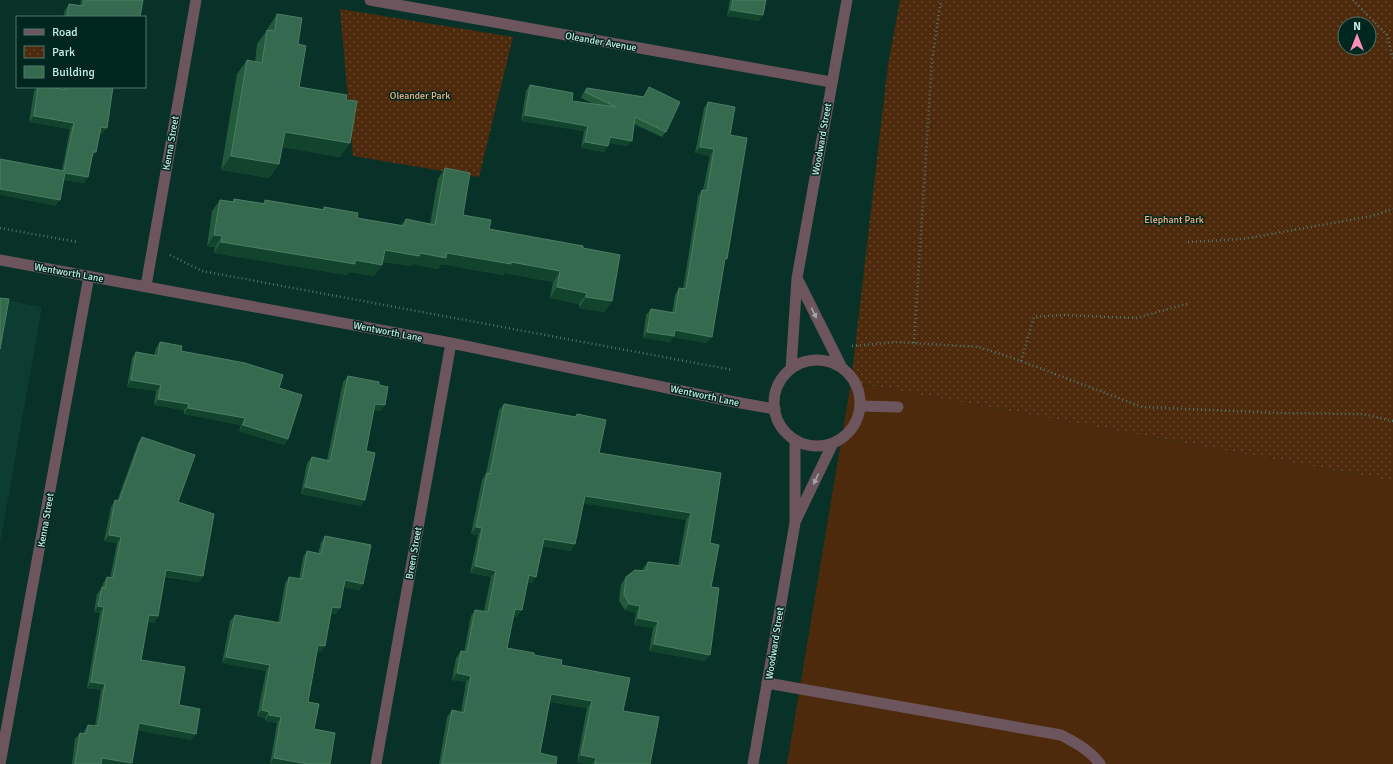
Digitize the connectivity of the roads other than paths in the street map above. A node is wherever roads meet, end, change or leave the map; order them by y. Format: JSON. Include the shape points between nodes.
{"nodes":[{"id":1,"x":196,"y":0,"type":"edge"},
{"id":2,"x":370,"y":0,"type":"edge"},
{"id":3,"x":847,"y":0,"type":"edge"},
{"id":4,"x":831,"y":82,"type":"junction"},
{"id":5,"x":0,"y":260,"type":"edge"},
{"id":6,"x":89,"y":276,"type":"junction"},
{"id":7,"x":797,"y":278,"type":"junction"},
{"id":8,"x":146,"y":286,"type":"junction"},
{"id":9,"x":451,"y":343,"type":"junction"},
{"id":10,"x":842,"y":368,"type":"junction"},
{"id":11,"x":791,"y":369,"type":"junction"},
{"id":12,"x":861,"y":406,"type":"junction"},
{"id":13,"x":898,"y":407,"type":"dead end"},
{"id":14,"x":775,"y":409,"type":"junction"},
{"id":15,"x":795,"y":440,"type":"junction"},
{"id":16,"x":833,"y":443,"type":"junction"},
{"id":17,"x":795,"y":523,"type":"junction"},
{"id":18,"x":767,"y":683,"type":"junction"},
{"id":19,"x":0,"y":764,"type":"edge"},
{"id":20,"x":376,"y":764,"type":"edge"},
{"id":21,"x":753,"y":764,"type":"edge"},
{"id":22,"x":1100,"y":764,"type":"edge"}],
"edges":[{"from":1,"to":8,"type":"street","name":"Kenna Street"},
{"from":2,"to":4,"type":"street","name":"Oleander Avenue"},
{"from":3,"to":4,"type":"street","name":"Woodward Street"},
{"from":4,"to":7,"type":"street","name":"Woodward Street"},
{"from":5,"to":6,"type":"street","name":"Wentworth Lane"},
{"from":6,"to":8,"type":"street","name":"Wentworth Lane"},
{"from":6,"to":19,"type":"street","name":"Kenna Street"},
{"from":7,"to":10,"type":"street","one_way":true},
{"from":7,"to":11,"type":"street","name":"Woodward Street"},
{"from":8,"to":9,"type":"street","name":"Wentworth Lane"},
{"from":9,"to":14,"type":"street","name":"Wentworth Lane"},
{"from":9,"to":20,"type":"street","name":"Breen Street"},
{"from":10,"to":11,"type":"street","via":[[831,362],[819,360],[804,362]]},
{"from":10,"to":12,"type":"street","via":[[856,384]]},
{"from":11,"to":14,"type":"street","via":[[782,378],[777,389]]},
{"from":12,"to":13,"type":"street"},
{"from":12,"to":16,"type":"street","via":[[852,428],[844,437]]},
{"from":14,"to":15,"type":"street","via":[[780,425]]},
{"from":15,"to":16,"type":"street","via":[[814,446]]},
{"from":15,"to":17,"type":"street","name":"Woodward Street"},
{"from":16,"to":17,"type":"street","name":"Woodward Street","one_way":true},
{"from":17,"to":18,"type":"street","name":"Woodward Street"},
{"from":18,"to":21,"type":"street","name":"Woodward Street"},
{"from":18,"to":22,"type":"street","via":[[1061,735],[1094,755]]}]}
